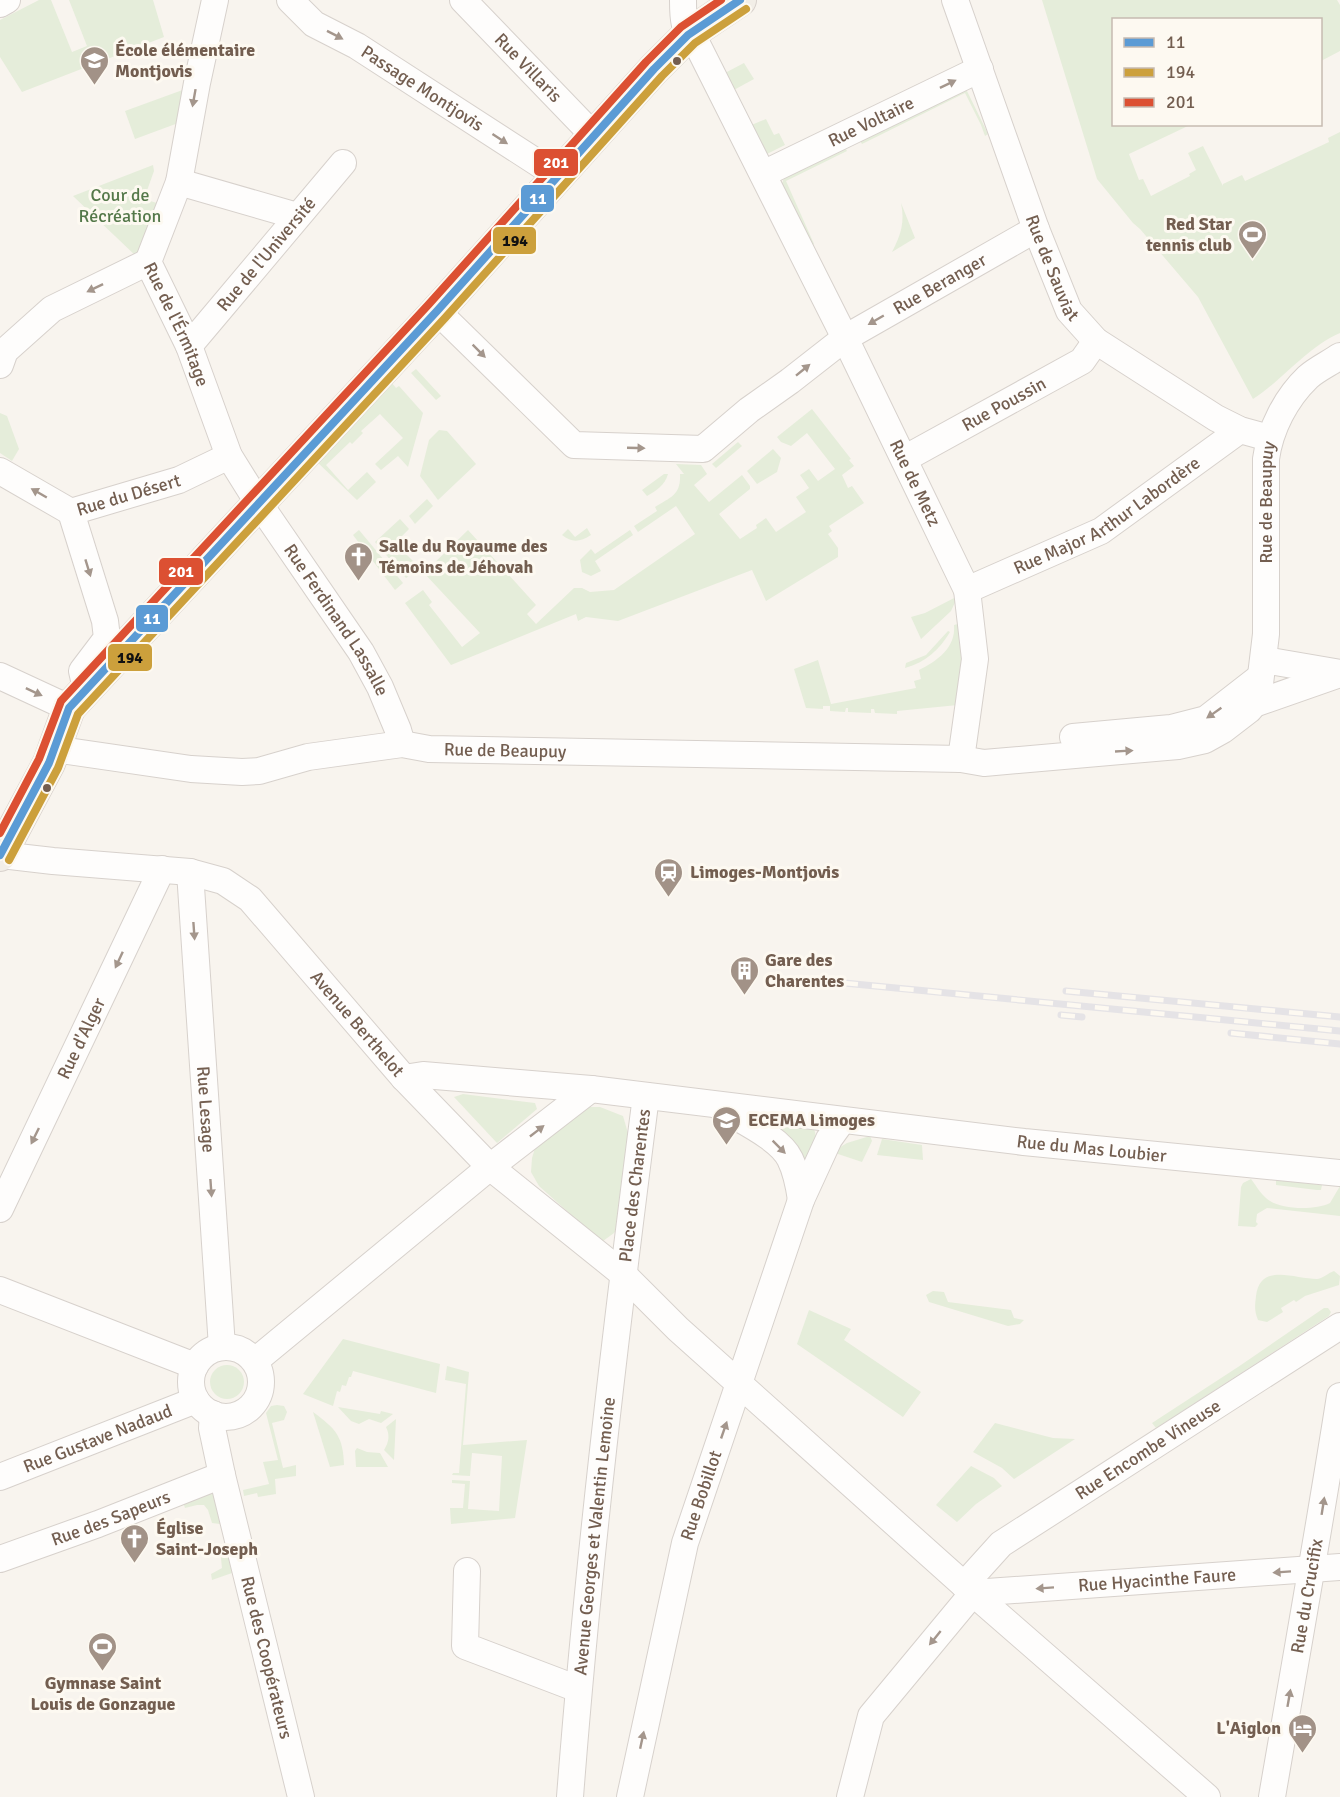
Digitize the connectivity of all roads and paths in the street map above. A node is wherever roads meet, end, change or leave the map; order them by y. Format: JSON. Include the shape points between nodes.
{"nodes":[{"id":1,"x":7,"y":0,"type":"edge"},
{"id":2,"x":216,"y":0,"type":"edge"},
{"id":3,"x":290,"y":0,"type":"edge"},
{"id":4,"x":463,"y":0,"type":"edge"},
{"id":5,"x":683,"y":0,"type":"edge"},
{"id":6,"x":740,"y":0,"type":"edge"},
{"id":7,"x":955,"y":0,"type":"edge"},
{"id":8,"x":0,"y":4,"type":"edge"},
{"id":9,"x":688,"y":35,"type":"junction"},
{"id":10,"x":980,"y":69,"type":"junction"},
{"id":11,"x":594,"y":136,"type":"junction"},
{"id":12,"x":343,"y":163,"type":"dead end"},
{"id":13,"x":763,"y":174,"type":"junction"},
{"id":14,"x":558,"y":176,"type":"junction"},
{"id":15,"x":179,"y":182,"type":"junction"},
{"id":16,"x":297,"y":216,"type":"junction"},
{"id":17,"x":1036,"y":229,"type":"junction"},
{"id":18,"x":148,"y":262,"type":"junction"},
{"id":19,"x":437,"y":311,"type":"junction"},
{"id":20,"x":845,"y":338,"type":"junction"},
{"id":21,"x":1096,"y":341,"type":"junction"},
{"id":22,"x":189,"y":346,"type":"junction"},
{"id":23,"x":2,"y":354,"type":"edge"},
{"id":24,"x":1340,"y":356,"type":"edge"},
{"id":25,"x":1240,"y":430,"type":"junction"},
{"id":26,"x":1269,"y":438,"type":"junction"},
{"id":27,"x":229,"y":456,"type":"junction"},
{"id":28,"x":904,"y":459,"type":"junction"},
{"id":29,"x":0,"y":471,"type":"edge"},
{"id":30,"x":260,"y":502,"type":"junction"},
{"id":31,"x":71,"y":512,"type":"junction"},
{"id":32,"x":967,"y":590,"type":"junction"},
{"id":33,"x":1262,"y":668,"type":"junction"},
{"id":34,"x":1340,"y":673,"type":"edge"},
{"id":35,"x":0,"y":676,"type":"edge"},
{"id":36,"x":1283,"y":694,"type":"junction"},
{"id":37,"x":77,"y":698,"type":"junction"},
{"id":38,"x":1254,"y":704,"type":"junction"},
{"id":39,"x":402,"y":744,"type":"junction"},
{"id":40,"x":54,"y":749,"type":"junction"},
{"id":41,"x":962,"y":759,"type":"junction"},
{"id":42,"x":3,"y":849,"type":"edge"},
{"id":43,"x":162,"y":869,"type":"junction"},
{"id":44,"x":190,"y":872,"type":"junction"},
{"id":45,"x":404,"y":1078,"type":"junction"},
{"id":46,"x":591,"y":1089,"type":"junction"},
{"id":47,"x":646,"y":1096,"type":"junction"},
{"id":48,"x":713,"y":1103,"type":"junction"},
{"id":49,"x":842,"y":1121,"type":"junction"},
{"id":50,"x":490,"y":1167,"type":"junction"},
{"id":51,"x":1340,"y":1173,"type":"edge"},
{"id":52,"x":801,"y":1200,"type":"junction"},
{"id":53,"x":0,"y":1209,"type":"edge"},
{"id":54,"x":623,"y":1274,"type":"junction"},
{"id":55,"x":0,"y":1290,"type":"edge"},
{"id":56,"x":1340,"y":1326,"type":"edge"},
{"id":57,"x":222,"y":1347,"type":"junction"},
{"id":58,"x":255,"y":1361,"type":"junction"},
{"id":59,"x":195,"y":1366,"type":"junction"},
{"id":60,"x":740,"y":1383,"type":"junction"},
{"id":61,"x":1340,"y":1396,"type":"edge"},
{"id":62,"x":204,"y":1407,"type":"junction"},
{"id":63,"x":222,"y":1474,"type":"junction"},
{"id":64,"x":0,"y":1478,"type":"edge"},
{"id":65,"x":0,"y":1559,"type":"edge"},
{"id":66,"x":1340,"y":1567,"type":"edge"},
{"id":67,"x":1312,"y":1570,"type":"junction"},
{"id":68,"x":467,"y":1571,"type":"dead end"},
{"id":69,"x":969,"y":1589,"type":"junction"},
{"id":70,"x":578,"y":1689,"type":"junction"},
{"id":71,"x":301,"y":1797,"type":"edge"},
{"id":72,"x":570,"y":1797,"type":"edge"},
{"id":73,"x":630,"y":1797,"type":"edge"},
{"id":74,"x":850,"y":1797,"type":"edge"},
{"id":75,"x":1207,"y":1797,"type":"edge"},
{"id":76,"x":1272,"y":1797,"type":"edge"}],
"edges":[{"from":1,"to":8,"type":"street"},
{"from":2,"to":15,"type":"street","name":"Rue de l'Érmitage","one_way":true},
{"from":3,"to":14,"type":"street","name":"Passage Montjovis","one_way":true,"via":[[314,24],[357,46]]},
{"from":4,"to":11,"type":"street","name":"Rue Villaris"},
{"from":5,"to":9,"type":"street","via":[[683,22]]},
{"from":6,"to":9,"type":"main road"},
{"from":7,"to":10,"type":"street","name":"Rue de Sauviat"},
{"from":9,"to":11,"type":"main road"},
{"from":9,"to":13,"type":"street","name":"Rue de Metz","via":[[697,44]]},
{"from":13,"to":10,"type":"street","name":"Rue Voltaire","one_way":true},
{"from":10,"to":17,"type":"street","name":"Rue de Sauviat"},
{"from":11,"to":14,"type":"main road"},
{"from":12,"to":16,"type":"street","name":"Rue de l'Université"},
{"from":13,"to":20,"type":"street","name":"Rue de Metz"},
{"from":14,"to":19,"type":"main road"},
{"from":15,"to":16,"type":"street"},
{"from":15,"to":18,"type":"street","name":"Rue de l'Érmitage"},
{"from":16,"to":22,"type":"street","name":"Rue de l'Université"},
{"from":17,"to":20,"type":"street","name":"Rue Beranger","one_way":true},
{"from":17,"to":21,"type":"street","name":"Rue de Sauviat","via":[[1070,311]]},
{"from":18,"to":22,"type":"street","name":"Rue de l'Érmitage"},
{"from":18,"to":23,"type":"street","one_way":true,"via":[[52,309]]},
{"from":19,"to":20,"type":"street","name":"Rue Beranger","one_way":true,"via":[[574,445],[703,449],[748,410]]},
{"from":19,"to":30,"type":"main road"},
{"from":20,"to":28,"type":"street","name":"Rue de Metz"},
{"from":21,"to":25,"type":"street","name":"Rue de Sauviat"},
{"from":21,"to":28,"type":"street","name":"Rue Poussin","via":[[1082,361]]},
{"from":22,"to":27,"type":"street","name":"Rue de l'Érmitage"},
{"from":24,"to":26,"type":"street","name":"Rue de Beaupuy","via":[[1308,377],[1286,405]]},
{"from":25,"to":26,"type":"street","name":"Rue de Sauviat"},
{"from":25,"to":32,"type":"street","name":"Rue Major Arthur Labordère","via":[[1101,531]]},
{"from":26,"to":33,"type":"street","name":"Rue de Beaupuy"},
{"from":27,"to":30,"type":"street","name":"Rue de l'Érmitage"},
{"from":27,"to":31,"type":"street","name":"Rue du Désert","via":[[179,480]]},
{"from":28,"to":32,"type":"street","name":"Rue de Metz"},
{"from":31,"to":29,"type":"street","name":"Rue du Désert","one_way":true},
{"from":30,"to":37,"type":"main road"},
{"from":30,"to":39,"type":"street","name":"Rue Ferdinand Lassalle","via":[[361,652],[380,687]]},
{"from":31,"to":37,"type":"street","one_way":true,"via":[[107,638],[82,671]]},
{"from":32,"to":41,"type":"street","name":"Rue de Metz","via":[[975,659]]},
{"from":33,"to":34,"type":"street"},
{"from":33,"to":36,"type":"street","via":[[1266,685]]},
{"from":33,"to":38,"type":"street","name":"Rue de Beaupuy"},
{"from":33,"to":41,"type":"street","name":"Rue de Beaupuy","one_way":true,"via":[[1206,719],[1171,728],[992,747]]},
{"from":34,"to":36,"type":"street"},
{"from":35,"to":37,"type":"street","one_way":true},
{"from":36,"to":38,"type":"street"},
{"from":37,"to":40,"type":"main road"},
{"from":41,"to":38,"type":"street","name":"Rue de Beaupuy","one_way":true,"via":[[984,763],[1178,746],[1205,740]]},
{"from":39,"to":40,"type":"street","name":"Rue de Beaupuy","via":[[308,757],[260,771],[242,772]]},
{"from":39,"to":41,"type":"street","name":"Rue de Beaupuy","via":[[429,749]]},
{"from":40,"to":42,"type":"main road"},
{"from":42,"to":43,"type":"street","name":"Avenue Berthelot","via":[[53,861]]},
{"from":43,"to":44,"type":"street","name":"Avenue Berthelot"},
{"from":43,"to":53,"type":"street","name":"Rue d'Alger","one_way":true},
{"from":44,"to":45,"type":"street","name":"Avenue Berthelot","via":[[223,881],[250,899]]},
{"from":44,"to":57,"type":"street","name":"Rue Lesage","one_way":true},
{"from":45,"to":46,"type":"street","name":"Place des Charentes","via":[[423,1075]]},
{"from":45,"to":50,"type":"street","name":"Avenue Berthelot"},
{"from":46,"to":47,"type":"street","name":"Place des Charentes"},
{"from":50,"to":46,"type":"street","one_way":true},
{"from":47,"to":48,"type":"street","name":"Place des Charentes"},
{"from":47,"to":54,"type":"street","name":"Place des Charentes"},
{"from":48,"to":49,"type":"street","name":"Place des Charentes"},
{"from":48,"to":52,"type":"street","one_way":true,"via":[[772,1139],[789,1156]]},
{"from":49,"to":51,"type":"street","name":"Rue du Mas Loubier"},
{"from":49,"to":52,"type":"street","name":"Rue Bobillot","via":[[829,1139]]},
{"from":50,"to":54,"type":"street","name":"Avenue Berthelot"},
{"from":50,"to":58,"type":"street"},
{"from":52,"to":60,"type":"street","name":"Rue Bobillot"},
{"from":54,"to":60,"type":"street","name":"Avenue Berthelot"},
{"from":54,"to":70,"type":"street","name":"Avenue Georges et Valentin Lemoine"},
{"from":55,"to":59,"type":"street"},
{"from":56,"to":69,"type":"street","name":"Rue Encombe Vineuse","via":[[1001,1544]]},
{"from":57,"to":58,"type":"street","via":[[240,1350]]},
{"from":57,"to":59,"type":"street","via":[[206,1353]]},
{"from":58,"to":62,"type":"street","via":[[262,1383],[260,1394],[247,1411],[226,1418]]},
{"from":59,"to":62,"type":"street","via":[[191,1382]]},
{"from":60,"to":69,"type":"street","name":"Avenue Berthelot"},
{"from":73,"to":60,"type":"street","name":"Rue Bobillot","one_way":true,"via":[[685,1543]]},
{"from":67,"to":61,"type":"street","name":"Rue du Crucifix","one_way":true},
{"from":62,"to":63,"type":"street","name":"Rue des Coopérateurs"},
{"from":62,"to":64,"type":"street","name":"Rue Gustave Nadaud"},
{"from":63,"to":65,"type":"street","name":"Rue des Sapeurs"},
{"from":63,"to":71,"type":"street","name":"Rue des Coopérateurs"},
{"from":66,"to":67,"type":"street","name":"Rue Hyacinthe Faure"},
{"from":67,"to":69,"type":"street","name":"Rue Hyacinthe Faure","one_way":true},
{"from":76,"to":67,"type":"street","name":"Rue du Crucifix","one_way":true},
{"from":68,"to":70,"type":"street","via":[[465,1647]]},
{"from":69,"to":74,"type":"street","name":"Rue Encombe Vineuse","one_way":true,"via":[[871,1716]]},
{"from":69,"to":75,"type":"street","name":"Avenue Berthelot"},
{"from":70,"to":72,"type":"street","name":"Avenue Georges et Valentin Lemoine"}]}
